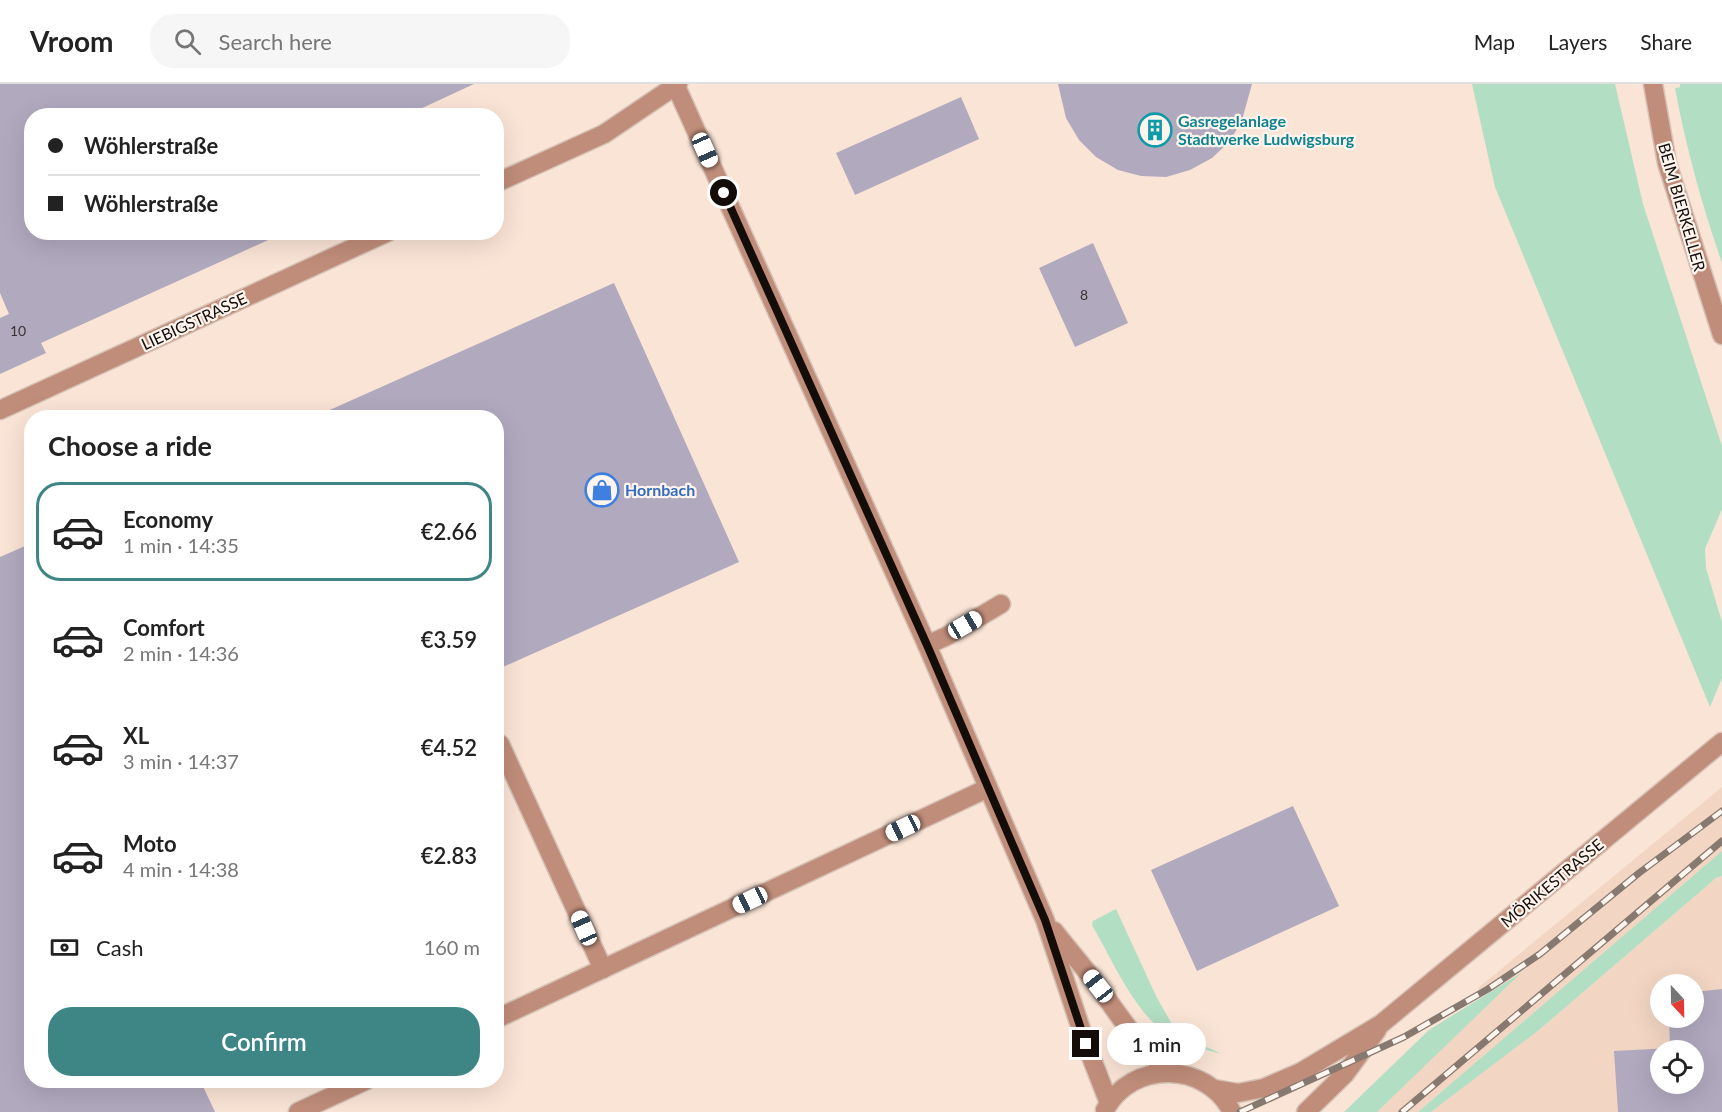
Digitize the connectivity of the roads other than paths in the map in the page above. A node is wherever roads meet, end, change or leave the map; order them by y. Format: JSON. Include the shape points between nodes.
{"nodes":[{"id":1,"x":676,"y":84,"type":"edge"},
{"id":2,"x":1653,"y":84,"type":"edge"},
{"id":3,"x":504,"y":179,"type":"edge"},
{"id":4,"x":371,"y":240,"type":"edge"},
{"id":5,"x":1721,"y":331,"type":"edge"},
{"id":6,"x":0,"y":410,"type":"edge"},
{"id":7,"x":1001,"y":604,"type":"dead end"},
{"id":8,"x":927,"y":645,"type":"junction"},
{"id":9,"x":1722,"y":741,"type":"edge"},
{"id":10,"x":504,"y":753,"type":"edge"},
{"id":11,"x":988,"y":788,"type":"junction"},
{"id":12,"x":1045,"y":920,"type":"junction"},
{"id":13,"x":603,"y":969,"type":"junction"},
{"id":14,"x":504,"y":1015,"type":"edge"},
{"id":15,"x":1381,"y":1024,"type":"junction"},
{"id":16,"x":1170,"y":1072,"type":"junction"},
{"id":17,"x":350,"y":1088,"type":"edge"},
{"id":18,"x":1214,"y":1089,"type":"junction"},
{"id":19,"x":1106,"y":1107,"type":"edge"},
{"id":20,"x":298,"y":1112,"type":"edge"},
{"id":21,"x":1232,"y":1112,"type":"edge"},
{"id":22,"x":1306,"y":1112,"type":"edge"}],
"edges":[{"from":1,"to":3,"type":"street","via":[[604,134]]},
{"from":1,"to":8,"type":"street"},
{"from":2,"to":5,"type":"street","name":"BEIM BIERKELLER","via":[[1673,183]]},
{"from":4,"to":6,"type":"street","name":"LIEBIGSTRASSE"},
{"from":7,"to":8,"type":"street"},
{"from":8,"to":11,"type":"street"},
{"from":9,"to":15,"type":"street","name":"MÖRIKESTRASSE"},
{"from":10,"to":13,"type":"street"},
{"from":11,"to":12,"type":"street"},
{"from":11,"to":13,"type":"street"},
{"from":12,"to":16,"type":"street","via":[[1124,1025]]},
{"from":12,"to":19,"type":"street"},
{"from":13,"to":14,"type":"street"},
{"from":15,"to":18,"type":"street","name":"MÖRIKESTRASSE","via":[[1301,1072],[1264,1088],[1238,1093]]},
{"from":15,"to":22,"type":"street","name":"MÖRIKESTRASSE","via":[[1345,1074]]},
{"from":16,"to":18,"type":"street","name":"MÖRIKESTRASSE","via":[[1194,1076]]},
{"from":16,"to":19,"type":"street","name":"MÖRIKESTRASSE","via":[[1147,1075],[1125,1086]]},
{"from":17,"to":20,"type":"street"},
{"from":18,"to":21,"type":"street","name":"MÖRIKESTRASSE"}]}
